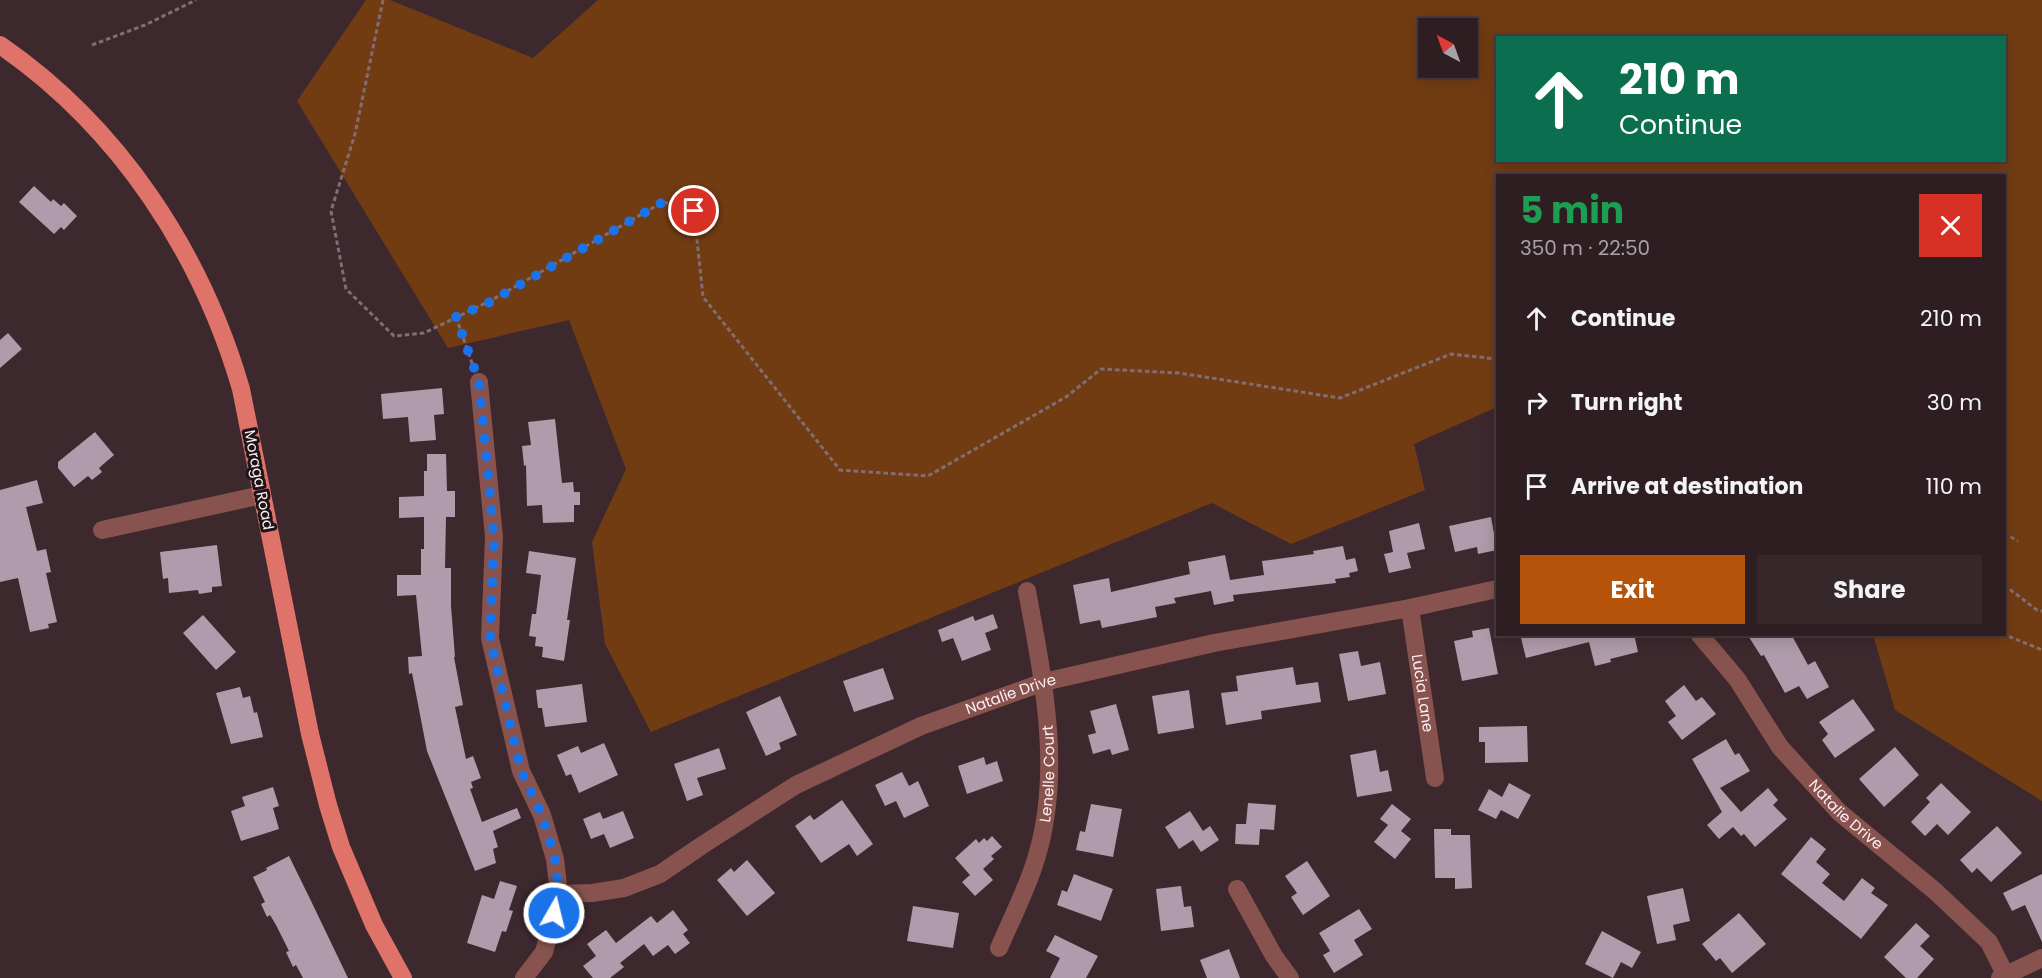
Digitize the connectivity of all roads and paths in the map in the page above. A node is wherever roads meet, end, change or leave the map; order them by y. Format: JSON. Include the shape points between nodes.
{"nodes":[{"id":1,"x":196,"y":0,"type":"edge"},
{"id":2,"x":383,"y":0,"type":"edge"},
{"id":3,"x":0,"y":45,"type":"edge"},
{"id":4,"x":92,"y":45,"type":"dead end"},
{"id":5,"x":456,"y":317,"type":"junction"},
{"id":6,"x":1496,"y":358,"type":"edge"},
{"id":7,"x":479,"y":382,"type":"joint"},
{"id":8,"x":262,"y":495,"type":"junction"},
{"id":9,"x":102,"y":530,"type":"dead end"},
{"id":10,"x":2006,"y":534,"type":"edge"},
{"id":11,"x":2018,"y":541,"type":"dead end"},
{"id":12,"x":2006,"y":587,"type":"edge"},
{"id":13,"x":1496,"y":589,"type":"edge"},
{"id":14,"x":1027,"y":591,"type":"dead end"},
{"id":15,"x":1410,"y":608,"type":"junction"},
{"id":16,"x":2042,"y":611,"type":"edge"},
{"id":17,"x":2006,"y":634,"type":"edge"},
{"id":18,"x":1701,"y":636,"type":"edge"},
{"id":19,"x":2042,"y":650,"type":"edge"},
{"id":20,"x":1044,"y":682,"type":"junction"},
{"id":21,"x":1435,"y":778,"type":"dead end"},
{"id":22,"x":1237,"y":889,"type":"dead end"},
{"id":23,"x":559,"y":894,"type":"junction"},
{"id":24,"x":999,"y":948,"type":"dead end"},
{"id":25,"x":2042,"y":958,"type":"edge"},
{"id":26,"x":2004,"y":977,"type":"edge"},
{"id":27,"x":403,"y":978,"type":"edge"},
{"id":28,"x":524,"y":978,"type":"edge"},
{"id":29,"x":1290,"y":978,"type":"edge"}],
"edges":[{"from":1,"to":4,"type":"path","via":[[145,26]]},
{"from":2,"to":5,"type":"path","via":[[355,135],[331,211],[346,289],[394,336],[424,333]]},
{"from":3,"to":8,"type":"main road","name":"Moraga Road","via":[[58,89],[102,134],[154,201],[180,244],[229,348]]},
{"from":5,"to":6,"type":"path","via":[[490,302],[663,202],[694,211],[703,297],[840,470],[928,476],[1066,397],[1101,369],[1179,372],[1340,398],[1451,354]]},
{"from":5,"to":7,"type":"path"},
{"from":7,"to":23,"type":"street","via":[[494,537],[490,639],[521,771],[542,815],[555,859]]},
{"from":8,"to":9,"type":"street"},
{"from":8,"to":27,"type":"main road","name":"Moraga Road","via":[[328,805],[370,916]]},
{"from":10,"to":11,"type":"path"},
{"from":12,"to":16,"type":"path"},
{"from":13,"to":15,"type":"street","name":"Natalie Drive"},
{"from":14,"to":20,"type":"street","name":"Lenelle Court"},
{"from":15,"to":20,"type":"street","name":"Natalie Drive","via":[[1214,643]]},
{"from":15,"to":21,"type":"street","name":"Lucia Lane"},
{"from":17,"to":19,"type":"path"},
{"from":18,"to":26,"type":"street","name":"Natalie Drive","via":[[1737,679],[1780,747],[1839,812],[1935,891],[1989,942]]},
{"from":20,"to":23,"type":"street","name":"Natalie Drive","via":[[921,726],[796,785],[660,874],[624,888]]},
{"from":20,"to":24,"type":"street","name":"Lenelle Court","via":[[1050,779],[1044,819],[1037,857]]},
{"from":22,"to":29,"type":"street"},
{"from":23,"to":28,"type":"street","via":[[543,952]]},
{"from":25,"to":26,"type":"street"}]}
